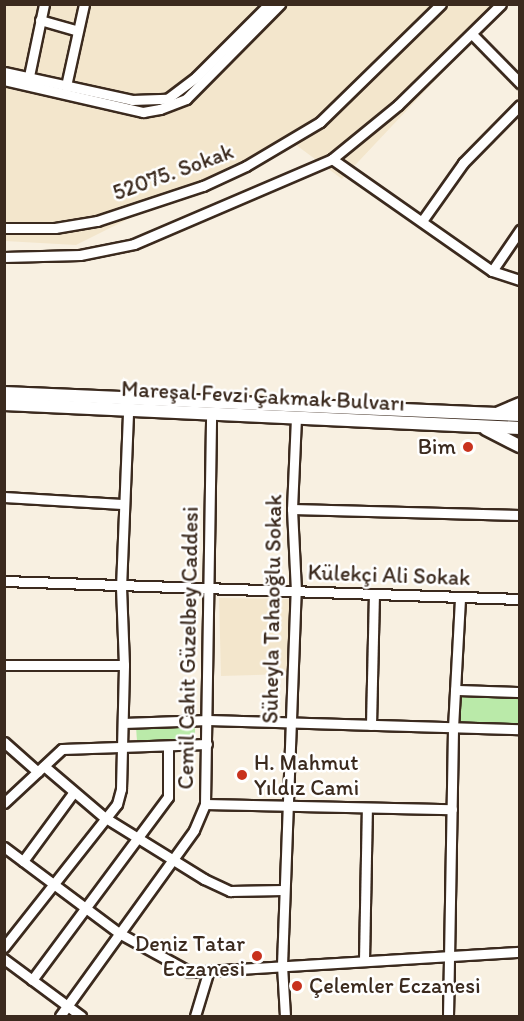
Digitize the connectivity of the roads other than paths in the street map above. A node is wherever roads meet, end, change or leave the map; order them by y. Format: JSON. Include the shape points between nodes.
{"nodes":[{"id":1,"x":44,"y":4,"type":"edge"},
{"id":2,"x":84,"y":4,"type":"edge"},
{"id":3,"x":269,"y":4,"type":"edge"},
{"id":4,"x":280,"y":4,"type":"edge"},
{"id":5,"x":441,"y":4,"type":"edge"},
{"id":6,"x":501,"y":4,"type":"edge"},
{"id":7,"x":40,"y":20,"type":"junction"},
{"id":8,"x":76,"y":30,"type":"junction"},
{"id":9,"x":472,"y":34,"type":"junction"},
{"id":10,"x":4,"y":72,"type":"edge"},
{"id":11,"x":29,"y":76,"type":"junction"},
{"id":12,"x":4,"y":80,"type":"edge"},
{"id":13,"x":519,"y":83,"type":"edge"},
{"id":14,"x":66,"y":86,"type":"junction"},
{"id":15,"x":519,"y":105,"type":"edge"},
{"id":16,"x":332,"y":159,"type":"junction"},
{"id":17,"x":422,"y":221,"type":"junction"},
{"id":18,"x":4,"y":228,"type":"edge"},
{"id":19,"x":519,"y":230,"type":"edge"},
{"id":20,"x":4,"y":257,"type":"edge"},
{"id":21,"x":492,"y":271,"type":"junction"},
{"id":22,"x":519,"y":280,"type":"edge"},
{"id":23,"x":4,"y":393,"type":"edge"},
{"id":24,"x":4,"y":404,"type":"edge"},
{"id":25,"x":519,"y":404,"type":"edge"},
{"id":26,"x":128,"y":410,"type":"junction"},
{"id":27,"x":211,"y":414,"type":"junction"},
{"id":28,"x":519,"y":415,"type":"edge"},
{"id":29,"x":296,"y":418,"type":"junction"},
{"id":30,"x":486,"y":422,"type":"junction"},
{"id":31,"x":519,"y":428,"type":"edge"},
{"id":32,"x":519,"y":446,"type":"edge"},
{"id":33,"x":4,"y":497,"type":"edge"},
{"id":34,"x":123,"y":504,"type":"junction"},
{"id":35,"x":292,"y":509,"type":"junction"},
{"id":36,"x":519,"y":515,"type":"edge"},
{"id":37,"x":4,"y":581,"type":"edge"},
{"id":38,"x":121,"y":588,"type":"junction"},
{"id":39,"x":209,"y":588,"type":"junction"},
{"id":40,"x":296,"y":591,"type":"junction"},
{"id":41,"x":374,"y":594,"type":"junction"},
{"id":42,"x":460,"y":597,"type":"junction"},
{"id":43,"x":519,"y":599,"type":"edge"},
{"id":44,"x":124,"y":665,"type":"junction"},
{"id":45,"x":4,"y":666,"type":"edge"},
{"id":46,"x":455,"y":690,"type":"junction"},
{"id":47,"x":519,"y":692,"type":"edge"},
{"id":48,"x":208,"y":720,"type":"junction"},
{"id":49,"x":290,"y":722,"type":"junction"},
{"id":50,"x":123,"y":723,"type":"junction"},
{"id":51,"x":371,"y":725,"type":"junction"},
{"id":52,"x":453,"y":728,"type":"junction"},
{"id":53,"x":519,"y":729,"type":"edge"},
{"id":54,"x":4,"y":742,"type":"edge"},
{"id":55,"x":207,"y":744,"type":"junction"},
{"id":56,"x":168,"y":746,"type":"junction"},
{"id":57,"x":123,"y":747,"type":"junction"},
{"id":58,"x":41,"y":769,"type":"junction"},
{"id":59,"x":73,"y":793,"type":"junction"},
{"id":60,"x":4,"y":803,"type":"edge"},
{"id":61,"x":205,"y":804,"type":"junction"},
{"id":62,"x":285,"y":808,"type":"junction"},
{"id":63,"x":367,"y":808,"type":"junction"},
{"id":64,"x":452,"y":808,"type":"junction"},
{"id":65,"x":104,"y":817,"type":"junction"},
{"id":66,"x":135,"y":837,"type":"junction"},
{"id":67,"x":4,"y":847,"type":"edge"},
{"id":68,"x":172,"y":860,"type":"junction"},
{"id":69,"x":23,"y":861,"type":"junction"},
{"id":70,"x":56,"y":886,"type":"junction"},
{"id":71,"x":284,"y":890,"type":"junction"},
{"id":72,"x":84,"y":907,"type":"junction"},
{"id":73,"x":119,"y":933,"type":"junction"},
{"id":74,"x":4,"y":947,"type":"edge"},
{"id":75,"x":519,"y":952,"type":"edge"},
{"id":76,"x":451,"y":956,"type":"junction"},
{"id":77,"x":4,"y":959,"type":"edge"},
{"id":78,"x":364,"y":960,"type":"junction"},
{"id":79,"x":282,"y":965,"type":"junction"},
{"id":80,"x":208,"y":974,"type":"junction"},
{"id":81,"x":32,"y":980,"type":"junction"},
{"id":82,"x":67,"y":1006,"type":"junction"},
{"id":83,"x":60,"y":1017,"type":"edge"},
{"id":84,"x":81,"y":1017,"type":"edge"},
{"id":85,"x":195,"y":1017,"type":"edge"},
{"id":86,"x":285,"y":1017,"type":"edge"},
{"id":87,"x":448,"y":1017,"type":"edge"}],
"edges":[{"from":1,"to":7,"type":"street"},
{"from":2,"to":8,"type":"street"},
{"from":3,"to":14,"type":"street","via":[[196,77],[167,99],[132,100]]},
{"from":4,"to":12,"type":"street","via":[[186,99],[160,109],[143,112]]},
{"from":5,"to":18,"type":"street","name":"52075. Sokak","via":[[320,122],[246,166],[202,186],[97,220],[55,228]]},
{"from":6,"to":9,"type":"street"},
{"from":7,"to":8,"type":"street"},
{"from":7,"to":11,"type":"street"},
{"from":8,"to":14,"type":"street"},
{"from":9,"to":13,"type":"street"},
{"from":9,"to":16,"type":"street","via":[[398,105]]},
{"from":10,"to":11,"type":"street"},
{"from":11,"to":14,"type":"street"},
{"from":15,"to":17,"type":"street","via":[[464,164]]},
{"from":16,"to":17,"type":"street"},
{"from":16,"to":20,"type":"street","via":[[231,206],[134,244],[80,255]]},
{"from":17,"to":21,"type":"street"},
{"from":19,"to":21,"type":"street"},
{"from":21,"to":22,"type":"street"},
{"from":23,"to":30,"type":"main road"},
{"from":24,"to":26,"type":"main road","name":"Mareşal Fevzi Çakmak Bulvarı"},
{"from":25,"to":30,"type":"main road"},
{"from":26,"to":27,"type":"main road","name":"Mareşal Fevzi Çakmak Bulvarı"},
{"from":26,"to":34,"type":"street"},
{"from":27,"to":29,"type":"main road","name":"Mareşal Fevzi Çakmak Bulvarı"},
{"from":27,"to":39,"type":"street","name":"Cemil Cahit Güzelbey Caddesi"},
{"from":28,"to":30,"type":"main road"},
{"from":29,"to":30,"type":"main road","name":"Mareşal Fevzi Çakmak Bulvarı"},
{"from":29,"to":35,"type":"street","name":"Süheyla Tahaoğlu Sokak"},
{"from":30,"to":31,"type":"main road","name":"Mareşal Fevzi Çakmak Bulvarı"},
{"from":30,"to":32,"type":"main road"},
{"from":33,"to":34,"type":"street"},
{"from":34,"to":38,"type":"street"},
{"from":35,"to":36,"type":"street"},
{"from":35,"to":40,"type":"street","name":"Süheyla Tahaoğlu Sokak"},
{"from":37,"to":38,"type":"street","name":"Külekçi Ali Sokak"},
{"from":38,"to":39,"type":"street","name":"Külekçi Ali Sokak"},
{"from":38,"to":44,"type":"street"},
{"from":39,"to":40,"type":"street","name":"Külekçi Ali Sokak"},
{"from":39,"to":48,"type":"street","name":"Cemil Cahit Güzelbey Caddesi"},
{"from":40,"to":41,"type":"street","name":"Külekçi Ali Sokak"},
{"from":40,"to":49,"type":"street","name":"Süheyla Tahaoğlu Sokak"},
{"from":41,"to":42,"type":"street","name":"Külekçi Ali Sokak"},
{"from":41,"to":51,"type":"street"},
{"from":42,"to":43,"type":"street","name":"Külekçi Ali Sokak"},
{"from":42,"to":46,"type":"street"},
{"from":44,"to":45,"type":"street"},
{"from":44,"to":50,"type":"street"},
{"from":46,"to":47,"type":"street"},
{"from":46,"to":52,"type":"street"},
{"from":48,"to":49,"type":"street"},
{"from":48,"to":50,"type":"street"},
{"from":48,"to":55,"type":"street","name":"Cemil Cahit Güzelbey Caddesi"},
{"from":49,"to":51,"type":"street"},
{"from":49,"to":62,"type":"street","name":"Süheyla Tahaoğlu Sokak"},
{"from":50,"to":57,"type":"street"},
{"from":51,"to":52,"type":"street"},
{"from":52,"to":53,"type":"street"},
{"from":52,"to":64,"type":"street"},
{"from":54,"to":58,"type":"street"},
{"from":55,"to":56,"type":"street"},
{"from":55,"to":61,"type":"street","name":"Cemil Cahit Güzelbey Caddesi"},
{"from":56,"to":57,"type":"street"},
{"from":56,"to":66,"type":"street","via":[[168,797]]},
{"from":57,"to":58,"type":"street","via":[[62,749]]},
{"from":57,"to":65,"type":"street","via":[[117,804]]},
{"from":58,"to":59,"type":"street"},
{"from":58,"to":60,"type":"street"},
{"from":59,"to":65,"type":"street"},
{"from":59,"to":69,"type":"street"},
{"from":61,"to":62,"type":"street"},
{"from":61,"to":68,"type":"street","name":"Cemil Cahit Güzelbey Caddesi","via":[[194,830]]},
{"from":62,"to":63,"type":"street"},
{"from":62,"to":71,"type":"street","name":"Süheyla Tahaoğlu Sokak"},
{"from":63,"to":64,"type":"street"},
{"from":63,"to":78,"type":"street"},
{"from":64,"to":76,"type":"street"},
{"from":65,"to":66,"type":"street"},
{"from":65,"to":70,"type":"street"},
{"from":66,"to":68,"type":"street"},
{"from":66,"to":72,"type":"street"},
{"from":67,"to":69,"type":"street"},
{"from":68,"to":71,"type":"street","via":[[230,891]]},
{"from":68,"to":73,"type":"street","name":"Cemil Cahit Güzelbey Caddesi"},
{"from":69,"to":70,"type":"street"},
{"from":70,"to":72,"type":"street"},
{"from":70,"to":74,"type":"street"},
{"from":71,"to":79,"type":"street","name":"Süheyla Tahaoğlu Sokak"},
{"from":72,"to":73,"type":"street"},
{"from":72,"to":81,"type":"street"},
{"from":73,"to":80,"type":"street","via":[[190,972]]},
{"from":73,"to":82,"type":"street","name":"Cemil Cahit Güzelbey Caddesi"},
{"from":75,"to":76,"type":"street"},
{"from":76,"to":78,"type":"street"},
{"from":76,"to":87,"type":"street"},
{"from":77,"to":81,"type":"street"},
{"from":78,"to":79,"type":"street"},
{"from":79,"to":80,"type":"street"},
{"from":79,"to":86,"type":"street","name":"Süheyla Tahaoğlu Sokak"},
{"from":80,"to":85,"type":"street"},
{"from":81,"to":82,"type":"street"},
{"from":82,"to":83,"type":"street","name":"Cemil Cahit Güzelbey Caddesi"},
{"from":82,"to":84,"type":"street"}]}
